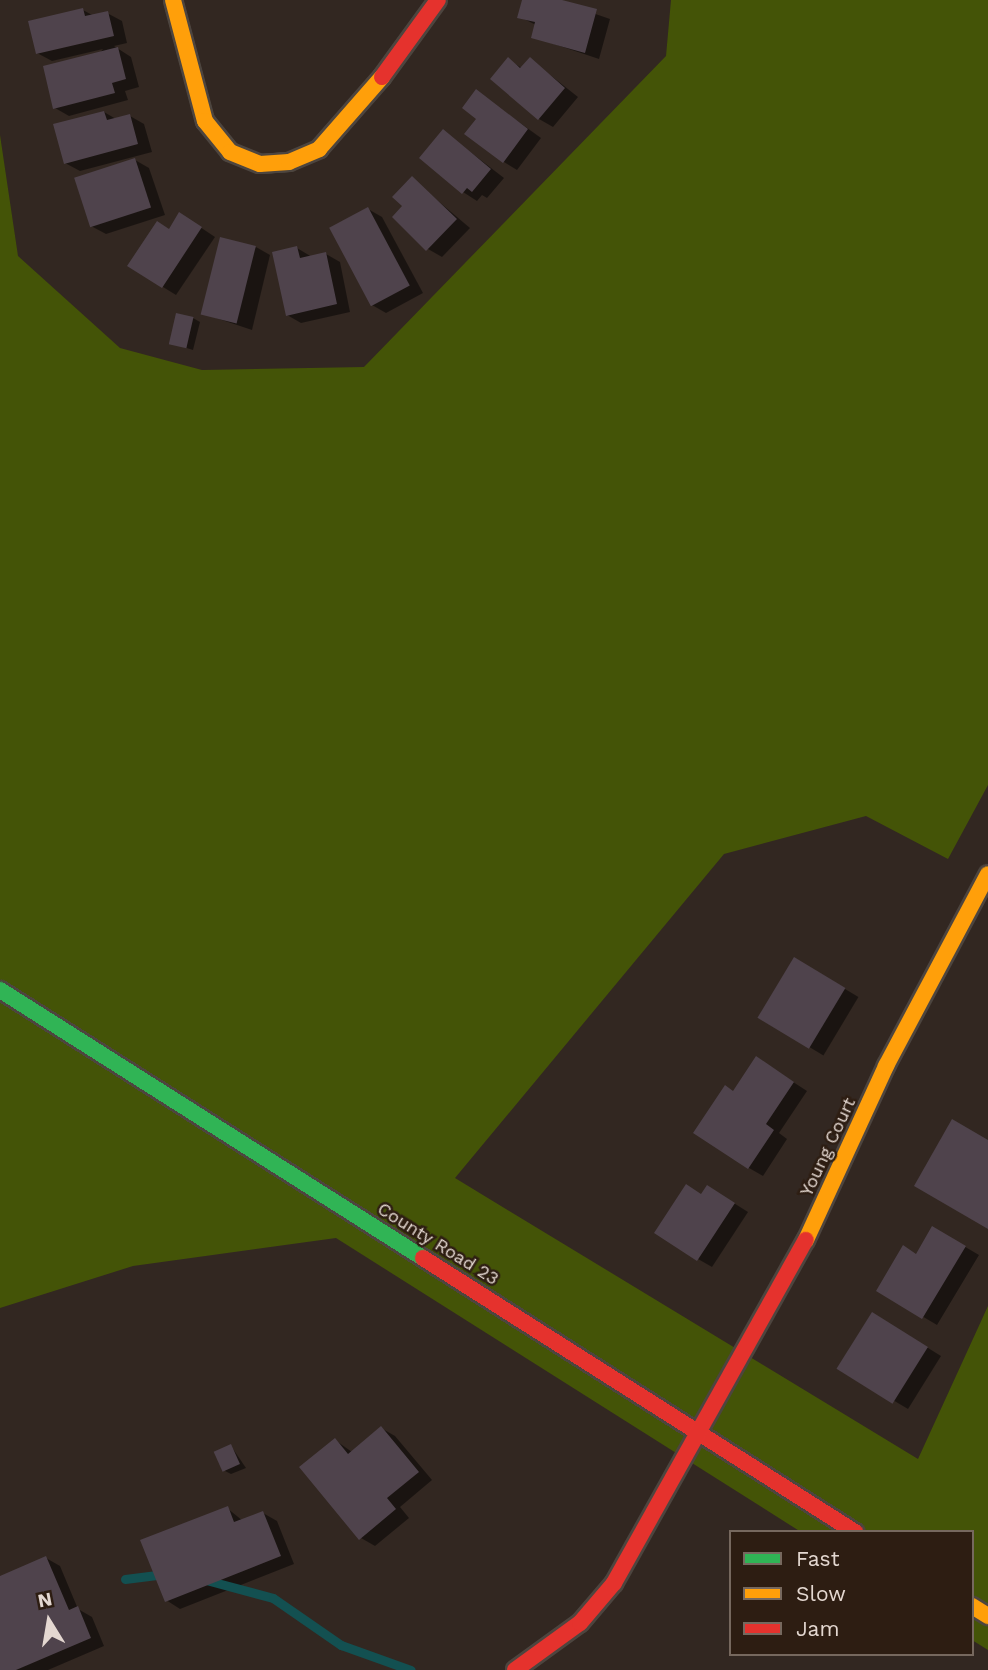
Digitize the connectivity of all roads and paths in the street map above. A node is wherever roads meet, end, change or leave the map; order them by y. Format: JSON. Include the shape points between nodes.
{"nodes":[{"id":1,"x":173,"y":0,"type":"edge"},
{"id":2,"x":438,"y":0,"type":"edge"},
{"id":3,"x":988,"y":874,"type":"edge"},
{"id":4,"x":0,"y":990,"type":"edge"},
{"id":5,"x":700,"y":1434,"type":"junction"},
{"id":6,"x":852,"y":1530,"type":"edge"},
{"id":7,"x":514,"y":1670,"type":"edge"}],
"edges":[{"from":1,"to":2,"type":"street","via":[[205,121],[230,152],[260,164],[289,162],[318,149],[390,66]]},
{"from":3,"to":5,"type":"street","name":"Young Court","via":[[886,1066],[808,1236]]},
{"from":4,"to":5,"type":"street","name":"County Road 23"},
{"from":5,"to":6,"type":"street","name":"County Road 23"},
{"from":5,"to":7,"type":"street","name":"Young Court","via":[[614,1583],[580,1623]]}]}
